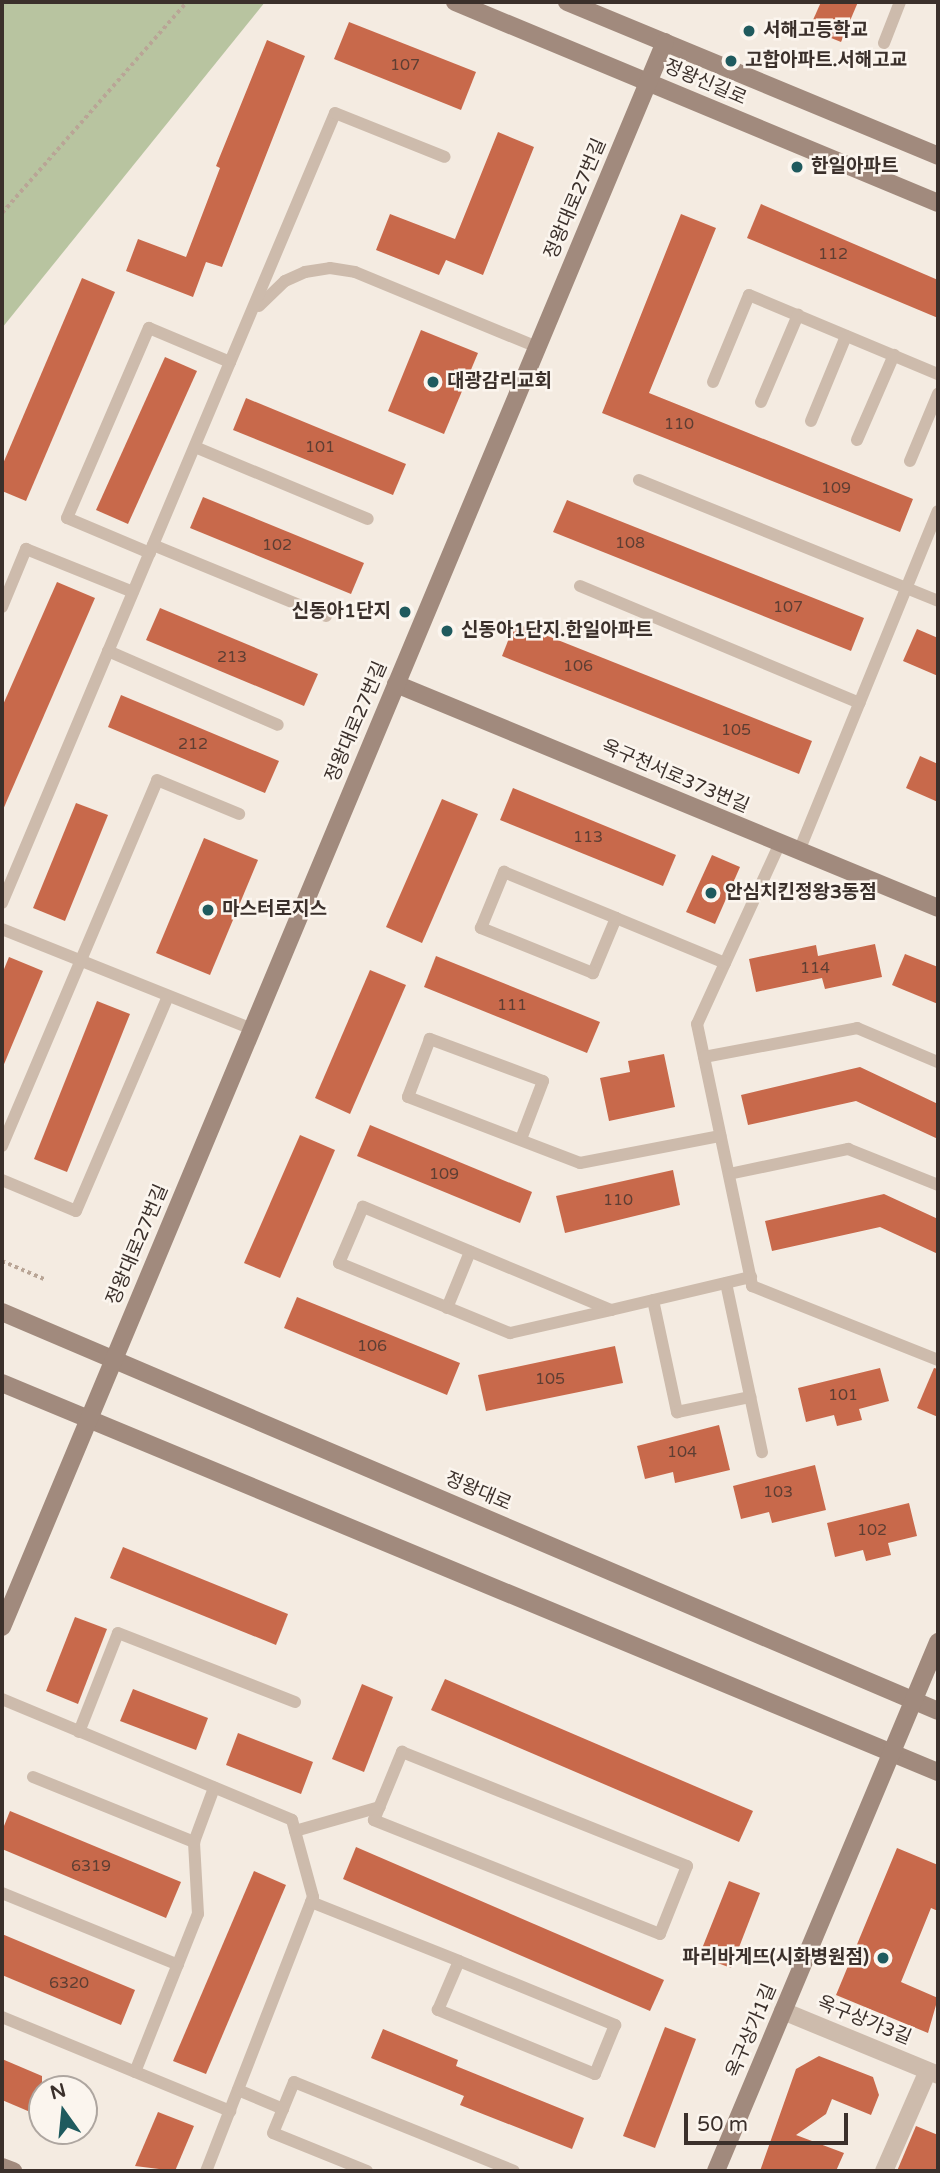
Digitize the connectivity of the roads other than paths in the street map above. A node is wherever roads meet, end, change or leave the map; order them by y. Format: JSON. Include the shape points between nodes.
{"nodes":[{"id":1,"x":455,"y":2,"type":"edge"},
{"id":2,"x":566,"y":2,"type":"edge"},
{"id":3,"x":900,"y":2,"type":"edge"},
{"id":4,"x":665,"y":43,"type":"junction"},
{"id":5,"x":884,"y":43,"type":"dead end"},
{"id":6,"x":648,"y":82,"type":"junction"},
{"id":7,"x":938,"y":156,"type":"edge"},
{"id":8,"x":445,"y":157,"type":"dead end"},
{"id":9,"x":938,"y":203,"type":"edge"},
{"id":10,"x":798,"y":315,"type":"junction"},
{"id":11,"x":250,"y":317,"type":"junction"},
{"id":12,"x":846,"y":336,"type":"junction"},
{"id":13,"x":537,"y":347,"type":"junction"},
{"id":14,"x":894,"y":355,"type":"junction"},
{"id":15,"x":230,"y":362,"type":"junction"},
{"id":16,"x":938,"y":374,"type":"edge"},
{"id":17,"x":713,"y":382,"type":"dead end"},
{"id":18,"x":938,"y":394,"type":"edge"},
{"id":19,"x":761,"y":402,"type":"dead end"},
{"id":20,"x":811,"y":421,"type":"dead end"},
{"id":21,"x":857,"y":440,"type":"dead end"},
{"id":22,"x":195,"y":447,"type":"junction"},
{"id":23,"x":910,"y":461,"type":"dead end"},
{"id":24,"x":639,"y":480,"type":"dead end"},
{"id":25,"x":938,"y":511,"type":"edge"},
{"id":26,"x":368,"y":519,"type":"dead end"},
{"id":27,"x":151,"y":549,"type":"junction"},
{"id":28,"x":580,"y":586,"type":"dead end"},
{"id":29,"x":907,"y":588,"type":"junction"},
{"id":30,"x":133,"y":592,"type":"junction"},
{"id":31,"x":938,"y":601,"type":"edge"},
{"id":32,"x":2,"y":607,"type":"edge"},
{"id":33,"x":326,"y":616,"type":"dead end"},
{"id":34,"x":108,"y":651,"type":"junction"},
{"id":35,"x":396,"y":684,"type":"junction"},
{"id":36,"x":860,"y":703,"type":"junction"},
{"id":37,"x":278,"y":725,"type":"dead end"},
{"id":38,"x":239,"y":814,"type":"dead end"},
{"id":39,"x":780,"y":843,"type":"junction"},
{"id":40,"x":799,"y":851,"type":"junction"},
{"id":41,"x":2,"y":900,"type":"edge"},
{"id":42,"x":938,"y":908,"type":"edge"},
{"id":43,"x":615,"y":918,"type":"junction"},
{"id":44,"x":2,"y":929,"type":"edge"},
{"id":45,"x":80,"y":960,"type":"junction"},
{"id":46,"x":724,"y":963,"type":"junction"},
{"id":47,"x":168,"y":996,"type":"junction"},
{"id":48,"x":252,"y":1029,"type":"junction"},
{"id":49,"x":704,"y":1057,"type":"junction"},
{"id":50,"x":938,"y":1062,"type":"edge"},
{"id":51,"x":720,"y":1136,"type":"junction"},
{"id":52,"x":520,"y":1139,"type":"junction"},
{"id":53,"x":2,"y":1146,"type":"edge"},
{"id":54,"x":729,"y":1174,"type":"junction"},
{"id":55,"x":2,"y":1180,"type":"edge"},
{"id":56,"x":938,"y":1185,"type":"edge"},
{"id":57,"x":470,"y":1252,"type":"junction"},
{"id":58,"x":751,"y":1278,"type":"junction"},
{"id":59,"x":726,"y":1283,"type":"junction"},
{"id":60,"x":653,"y":1300,"type":"junction"},
{"id":61,"x":447,"y":1308,"type":"junction"},
{"id":62,"x":611,"y":1310,"type":"junction"},
{"id":63,"x":2,"y":1312,"type":"edge"},
{"id":64,"x":114,"y":1358,"type":"junction"},
{"id":65,"x":938,"y":1360,"type":"edge"},
{"id":66,"x":2,"y":1383,"type":"edge"},
{"id":67,"x":750,"y":1397,"type":"junction"},
{"id":68,"x":89,"y":1419,"type":"junction"},
{"id":69,"x":762,"y":1451,"type":"dead end"},
{"id":70,"x":2,"y":1626,"type":"edge"},
{"id":71,"x":938,"y":1642,"type":"edge"},
{"id":72,"x":2,"y":1699,"type":"edge"},
{"id":73,"x":914,"y":1701,"type":"junction"},
{"id":74,"x":295,"y":1702,"type":"dead end"},
{"id":75,"x":938,"y":1711,"type":"edge"},
{"id":76,"x":79,"y":1732,"type":"junction"},
{"id":77,"x":892,"y":1752,"type":"junction"},
{"id":78,"x":938,"y":1772,"type":"edge"},
{"id":79,"x":33,"y":1777,"type":"dead end"},
{"id":80,"x":214,"y":1787,"type":"junction"},
{"id":81,"x":380,"y":1807,"type":"junction"},
{"id":82,"x":295,"y":1831,"type":"junction"},
{"id":83,"x":194,"y":1842,"type":"junction"},
{"id":84,"x":2,"y":1892,"type":"edge"},
{"id":85,"x":311,"y":1902,"type":"junction"},
{"id":86,"x":459,"y":1961,"type":"junction"},
{"id":87,"x":178,"y":1965,"type":"junction"},
{"id":88,"x":783,"y":2011,"type":"junction"},
{"id":89,"x":2,"y":2017,"type":"edge"},
{"id":90,"x":135,"y":2072,"type":"junction"},
{"id":91,"x":933,"y":2073,"type":"edge"},
{"id":92,"x":238,"y":2090,"type":"junction"},
{"id":93,"x":283,"y":2109,"type":"junction"},
{"id":94,"x":230,"y":2111,"type":"junction"},
{"id":95,"x":2,"y":2167,"type":"edge"},
{"id":96,"x":13,"y":2171,"type":"edge"},
{"id":97,"x":206,"y":2171,"type":"edge"},
{"id":98,"x":367,"y":2171,"type":"edge"},
{"id":99,"x":514,"y":2171,"type":"edge"},
{"id":100,"x":716,"y":2171,"type":"edge"},
{"id":101,"x":884,"y":2171,"type":"edge"}],
"edges":[{"from":1,"to":6,"type":"street","name":"정왕신길로"},
{"from":2,"to":4,"type":"street","name":"정왕신길로"},
{"from":3,"to":5,"type":"lane"},
{"from":4,"to":6,"type":"street","name":"정왕대로27번길"},
{"from":4,"to":7,"type":"street","name":"정왕신길로"},
{"from":6,"to":9,"type":"street","name":"정왕신길로"},
{"from":6,"to":13,"type":"street","name":"정왕대로27번길"},
{"from":8,"to":11,"type":"lane","via":[[335,113]]},
{"from":10,"to":12,"type":"lane"},
{"from":10,"to":17,"type":"lane","via":[[749,295]]},
{"from":10,"to":19,"type":"lane"},
{"from":11,"to":13,"type":"lane","via":[[285,281],[330,268],[380,281]]},
{"from":11,"to":15,"type":"lane"},
{"from":12,"to":14,"type":"lane"},
{"from":12,"to":20,"type":"lane"},
{"from":13,"to":35,"type":"street","name":"정왕대로27번길"},
{"from":14,"to":16,"type":"lane"},
{"from":14,"to":21,"type":"lane"},
{"from":15,"to":22,"type":"lane"},
{"from":15,"to":27,"type":"lane","via":[[149,328],[67,518]]},
{"from":18,"to":23,"type":"lane"},
{"from":22,"to":26,"type":"lane"},
{"from":22,"to":27,"type":"lane"},
{"from":24,"to":29,"type":"lane"},
{"from":25,"to":29,"type":"lane"},
{"from":27,"to":30,"type":"lane"},
{"from":27,"to":33,"type":"lane"},
{"from":28,"to":36,"type":"lane"},
{"from":29,"to":31,"type":"lane"},
{"from":29,"to":36,"type":"lane"},
{"from":30,"to":32,"type":"lane","via":[[26,549]]},
{"from":30,"to":34,"type":"lane"},
{"from":34,"to":37,"type":"lane"},
{"from":34,"to":41,"type":"lane"},
{"from":35,"to":39,"type":"street","name":"옥구천서로373번길"},
{"from":35,"to":48,"type":"street","name":"정왕대로27번길"},
{"from":36,"to":40,"type":"lane"},
{"from":38,"to":45,"type":"lane","via":[[157,780]]},
{"from":39,"to":40,"type":"street","name":"옥구천서로373번길"},
{"from":39,"to":46,"type":"lane"},
{"from":40,"to":42,"type":"street","name":"옥구천서로373번길"},
{"from":43,"to":43,"type":"lane","via":[[504,872],[481,928],[593,974]]},
{"from":43,"to":46,"type":"lane"},
{"from":44,"to":45,"type":"lane"},
{"from":45,"to":47,"type":"lane"},
{"from":45,"to":53,"type":"lane"},
{"from":46,"to":49,"type":"lane","via":[[697,1024]]},
{"from":47,"to":48,"type":"lane"},
{"from":47,"to":55,"type":"lane","via":[[76,1211]]},
{"from":48,"to":64,"type":"street","name":"정왕대로27번길"},
{"from":49,"to":50,"type":"lane","via":[[857,1028]]},
{"from":49,"to":51,"type":"lane"},
{"from":51,"to":52,"type":"lane","via":[[580,1163]]},
{"from":51,"to":54,"type":"lane"},
{"from":52,"to":52,"type":"lane","via":[[408,1097],[430,1038],[543,1081]]},
{"from":54,"to":56,"type":"lane","via":[[848,1150]]},
{"from":54,"to":58,"type":"lane"},
{"from":57,"to":61,"type":"lane"},
{"from":57,"to":61,"type":"lane","via":[[363,1207],[344,1252],[340,1263]]},
{"from":57,"to":62,"type":"lane"},
{"from":58,"to":59,"type":"lane"},
{"from":58,"to":65,"type":"lane","via":[[752,1286]]},
{"from":59,"to":60,"type":"lane"},
{"from":59,"to":67,"type":"lane"},
{"from":60,"to":62,"type":"lane"},
{"from":60,"to":67,"type":"lane","via":[[677,1412]]},
{"from":61,"to":62,"type":"lane","via":[[510,1333]]},
{"from":63,"to":64,"type":"street","name":"정왕대로"},
{"from":64,"to":68,"type":"street","name":"정왕대로27번길"},
{"from":64,"to":73,"type":"street","name":"정왕대로"},
{"from":66,"to":68,"type":"street"},
{"from":67,"to":69,"type":"lane"},
{"from":68,"to":70,"type":"street","name":"정왕대로27번길"},
{"from":68,"to":77,"type":"street"},
{"from":71,"to":73,"type":"street","name":"옥구상가1길"},
{"from":72,"to":76,"type":"lane"},
{"from":73,"to":75,"type":"street","name":"정왕대로"},
{"from":73,"to":77,"type":"street","name":"옥구상가1길"},
{"from":74,"to":76,"type":"lane","via":[[118,1633]]},
{"from":76,"to":80,"type":"lane"},
{"from":77,"to":78,"type":"street"},
{"from":77,"to":88,"type":"street","name":"옥구상가1길"},
{"from":79,"to":83,"type":"lane"},
{"from":80,"to":82,"type":"lane","via":[[292,1820]]},
{"from":80,"to":83,"type":"lane"},
{"from":81,"to":81,"type":"lane","via":[[374,1820],[660,1934],[687,1866],[402,1752]]},
{"from":81,"to":82,"type":"lane"},
{"from":82,"to":85,"type":"lane"},
{"from":83,"to":87,"type":"lane","via":[[198,1914]]},
{"from":84,"to":87,"type":"lane"},
{"from":85,"to":86,"type":"lane"},
{"from":85,"to":92,"type":"lane"},
{"from":86,"to":86,"type":"lane","via":[[438,2010],[595,2074],[615,2025]]},
{"from":87,"to":90,"type":"lane"},
{"from":88,"to":91,"type":"street","name":"옥구상가3길"},
{"from":88,"to":100,"type":"street","name":"옥구상가1길"},
{"from":89,"to":90,"type":"lane"},
{"from":90,"to":94,"type":"lane"},
{"from":91,"to":101,"type":"street","name":"옥구상가3길"},
{"from":92,"to":93,"type":"lane"},
{"from":92,"to":94,"type":"lane"},
{"from":93,"to":98,"type":"lane","via":[[273,2133]]},
{"from":93,"to":99,"type":"lane","via":[[294,2082]]},
{"from":94,"to":97,"type":"lane"},
{"from":95,"to":96,"type":"street"}]}
